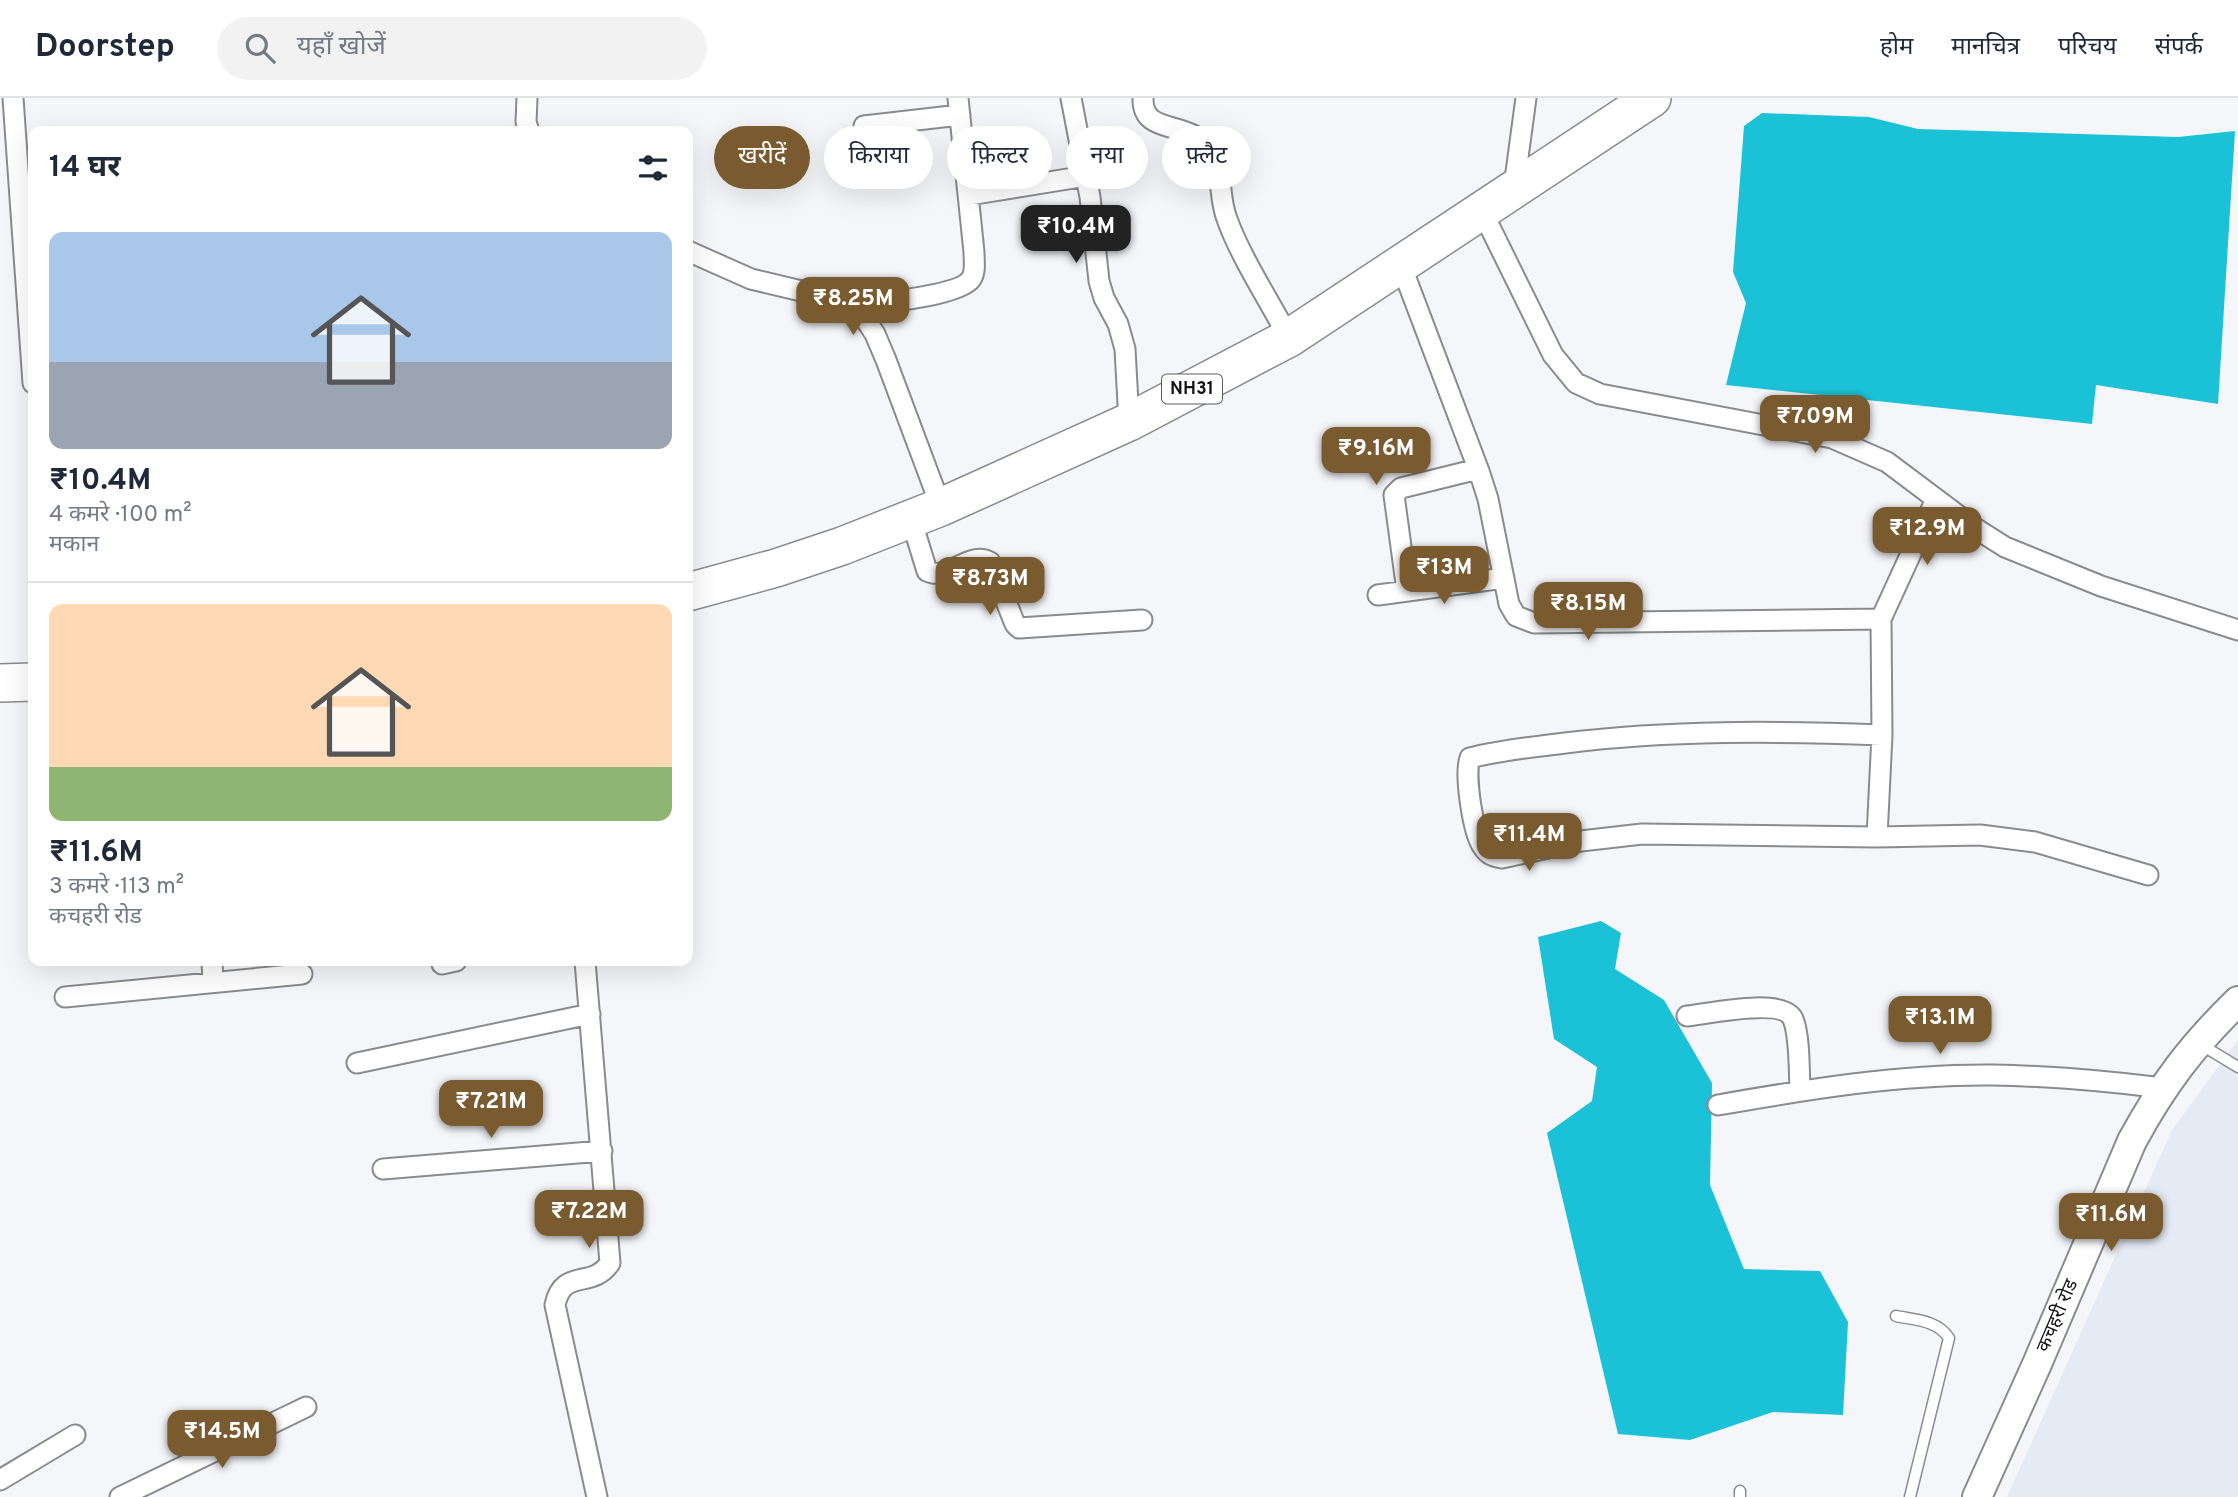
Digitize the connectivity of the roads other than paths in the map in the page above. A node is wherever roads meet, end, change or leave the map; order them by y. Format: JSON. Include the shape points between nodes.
{"nodes":[{"id":1,"x":13,"y":98,"type":"edge"},
{"id":2,"x":527,"y":98,"type":"edge"},
{"id":3,"x":1071,"y":98,"type":"edge"},
{"id":4,"x":1143,"y":98,"type":"edge"},
{"id":5,"x":1526,"y":98,"type":"edge"},
{"id":6,"x":1652,"y":98,"type":"edge"},
{"id":7,"x":959,"y":106,"type":"edge"},
{"id":8,"x":527,"y":126,"type":"edge"},
{"id":9,"x":864,"y":126,"type":"dead end"},
{"id":10,"x":1076,"y":126,"type":"edge"},
{"id":11,"x":1066,"y":179,"type":"edge"},
{"id":12,"x":1514,"y":187,"type":"junction"},
{"id":13,"x":1088,"y":189,"type":"edge"},
{"id":14,"x":969,"y":195,"type":"junction"},
{"id":15,"x":1482,"y":211,"type":"junction"},
{"id":16,"x":693,"y":253,"type":"edge"},
{"id":17,"x":1401,"y":265,"type":"junction"},
{"id":18,"x":849,"y":307,"type":"junction"},
{"id":19,"x":28,"y":312,"type":"edge"},
{"id":20,"x":1289,"y":338,"type":"junction"},
{"id":21,"x":1129,"y":422,"type":"junction"},
{"id":22,"x":1478,"y":469,"type":"junction"},
{"id":23,"x":1936,"y":499,"type":"junction"},
{"id":24,"x":926,"y":513,"type":"junction"},
{"id":25,"x":1504,"y":578,"type":"junction"},
{"id":26,"x":693,"y":591,"type":"edge"},
{"id":27,"x":1406,"y":591,"type":"junction"},
{"id":28,"x":1378,"y":595,"type":"dead end"},
{"id":29,"x":1881,"y":619,"type":"junction"},
{"id":30,"x":1142,"y":620,"type":"dead end"},
{"id":31,"x":2238,"y":629,"type":"edge"},
{"id":32,"x":28,"y":682,"type":"edge"},
{"id":33,"x":0,"y":684,"type":"edge"},
{"id":34,"x":1882,"y":735,"type":"junction"},
{"id":35,"x":1877,"y":836,"type":"junction"},
{"id":36,"x":2148,"y":875,"type":"dead end"},
{"id":37,"x":212,"y":966,"type":"edge"},
{"id":38,"x":585,"y":966,"type":"edge"},
{"id":39,"x":302,"y":974,"type":"dead end"},
{"id":40,"x":213,"y":982,"type":"junction"},
{"id":41,"x":65,"y":997,"type":"dead end"},
{"id":42,"x":2238,"y":1001,"type":"edge"},
{"id":43,"x":590,"y":1014,"type":"junction"},
{"id":44,"x":1687,"y":1016,"type":"dead end"},
{"id":45,"x":2197,"y":1042,"type":"junction"},
{"id":46,"x":357,"y":1063,"type":"dead end"},
{"id":47,"x":2238,"y":1067,"type":"edge"},
{"id":48,"x":2163,"y":1088,"type":"junction"},
{"id":49,"x":1800,"y":1090,"type":"junction"},
{"id":50,"x":1718,"y":1105,"type":"dead end"},
{"id":51,"x":602,"y":1151,"type":"junction"},
{"id":52,"x":383,"y":1169,"type":"dead end"},
{"id":53,"x":1896,"y":1316,"type":"dead end"},
{"id":54,"x":306,"y":1407,"type":"dead end"},
{"id":55,"x":75,"y":1435,"type":"dead end"},
{"id":56,"x":0,"y":1480,"type":"edge"},
{"id":57,"x":120,"y":1497,"type":"edge"},
{"id":58,"x":597,"y":1497,"type":"edge"},
{"id":59,"x":1910,"y":1497,"type":"edge"},
{"id":60,"x":1977,"y":1497,"type":"edge"}],
"edges":[{"from":1,"to":19,"type":"street"},
{"from":2,"to":8,"type":"street"},
{"from":3,"to":10,"type":"street"},
{"from":4,"to":20,"type":"street","via":[[1143,112],[1149,120],[1198,136],[1209,148],[1220,172],[1226,218]]},
{"from":5,"to":12,"type":"street"},
{"from":6,"to":12,"type":"highway","number":"NH31"},
{"from":7,"to":9,"type":"street"},
{"from":7,"to":14,"type":"street"},
{"from":11,"to":14,"type":"street"},
{"from":12,"to":15,"type":"highway","number":"NH31"},
{"from":13,"to":21,"type":"street","via":[[1099,281],[1125,349]]},
{"from":14,"to":18,"type":"street","via":[[975,269],[971,280],[943,293]]},
{"from":15,"to":17,"type":"highway","number":"NH31"},
{"from":15,"to":23,"type":"street","via":[[1553,355],[1576,383],[1600,394],[1832,438],[1888,462]]},
{"from":16,"to":18,"type":"street","via":[[751,279]]},
{"from":17,"to":20,"type":"highway","number":"NH31"},
{"from":17,"to":22,"type":"street"},
{"from":18,"to":24,"type":"street","via":[[876,334]]},
{"from":20,"to":21,"type":"highway","number":"NH31"},
{"from":21,"to":24,"type":"highway","number":"NH31"},
{"from":22,"to":25,"type":"street"},
{"from":22,"to":27,"type":"street","via":[[1401,488],[1394,495]]},
{"from":23,"to":29,"type":"street"},
{"from":23,"to":31,"type":"street","via":[[2005,547],[2043,564]]},
{"from":24,"to":26,"type":"highway","number":"NH31","via":[[776,568]]},
{"from":24,"to":30,"type":"street","via":[[927,571],[939,574],[984,558],[990,562],[1019,628]]},
{"from":25,"to":27,"type":"street"},
{"from":25,"to":29,"type":"street","via":[[1516,616],[1534,623]]},
{"from":27,"to":28,"type":"street"},
{"from":29,"to":34,"type":"street"},
{"from":32,"to":33,"type":"highway"},
{"from":34,"to":35,"type":"street"},
{"from":34,"to":35,"type":"street","via":[[1669,733],[1481,755],[1470,758],[1467,767],[1481,846],[1491,856],[1502,858],[1642,834]]},
{"from":35,"to":36,"type":"street","via":[[2007,836]]},
{"from":37,"to":40,"type":"street"},
{"from":38,"to":43,"type":"street"},
{"from":39,"to":40,"type":"street"},
{"from":40,"to":41,"type":"street"},
{"from":42,"to":45,"type":"main road","name":"कचहरी रोड"},
{"from":43,"to":46,"type":"street"},
{"from":43,"to":51,"type":"street"},
{"from":44,"to":49,"type":"street","via":[[1758,1008],[1786,1011],[1796,1033]]},
{"from":45,"to":47,"type":"lane"},
{"from":45,"to":48,"type":"main road","name":"कचहरी रोड"},
{"from":48,"to":49,"type":"street","via":[[1991,1075]]},
{"from":48,"to":60,"type":"main road","name":"कचहरी रोड","via":[[2132,1141]]},
{"from":49,"to":50,"type":"street"},
{"from":51,"to":52,"type":"street"},
{"from":51,"to":58,"type":"street","via":[[610,1263],[604,1272],[564,1284],[555,1305]]},
{"from":53,"to":59,"type":"lane","via":[[1931,1323],[1949,1338]]},
{"from":54,"to":57,"type":"street"},
{"from":55,"to":56,"type":"street"}]}
